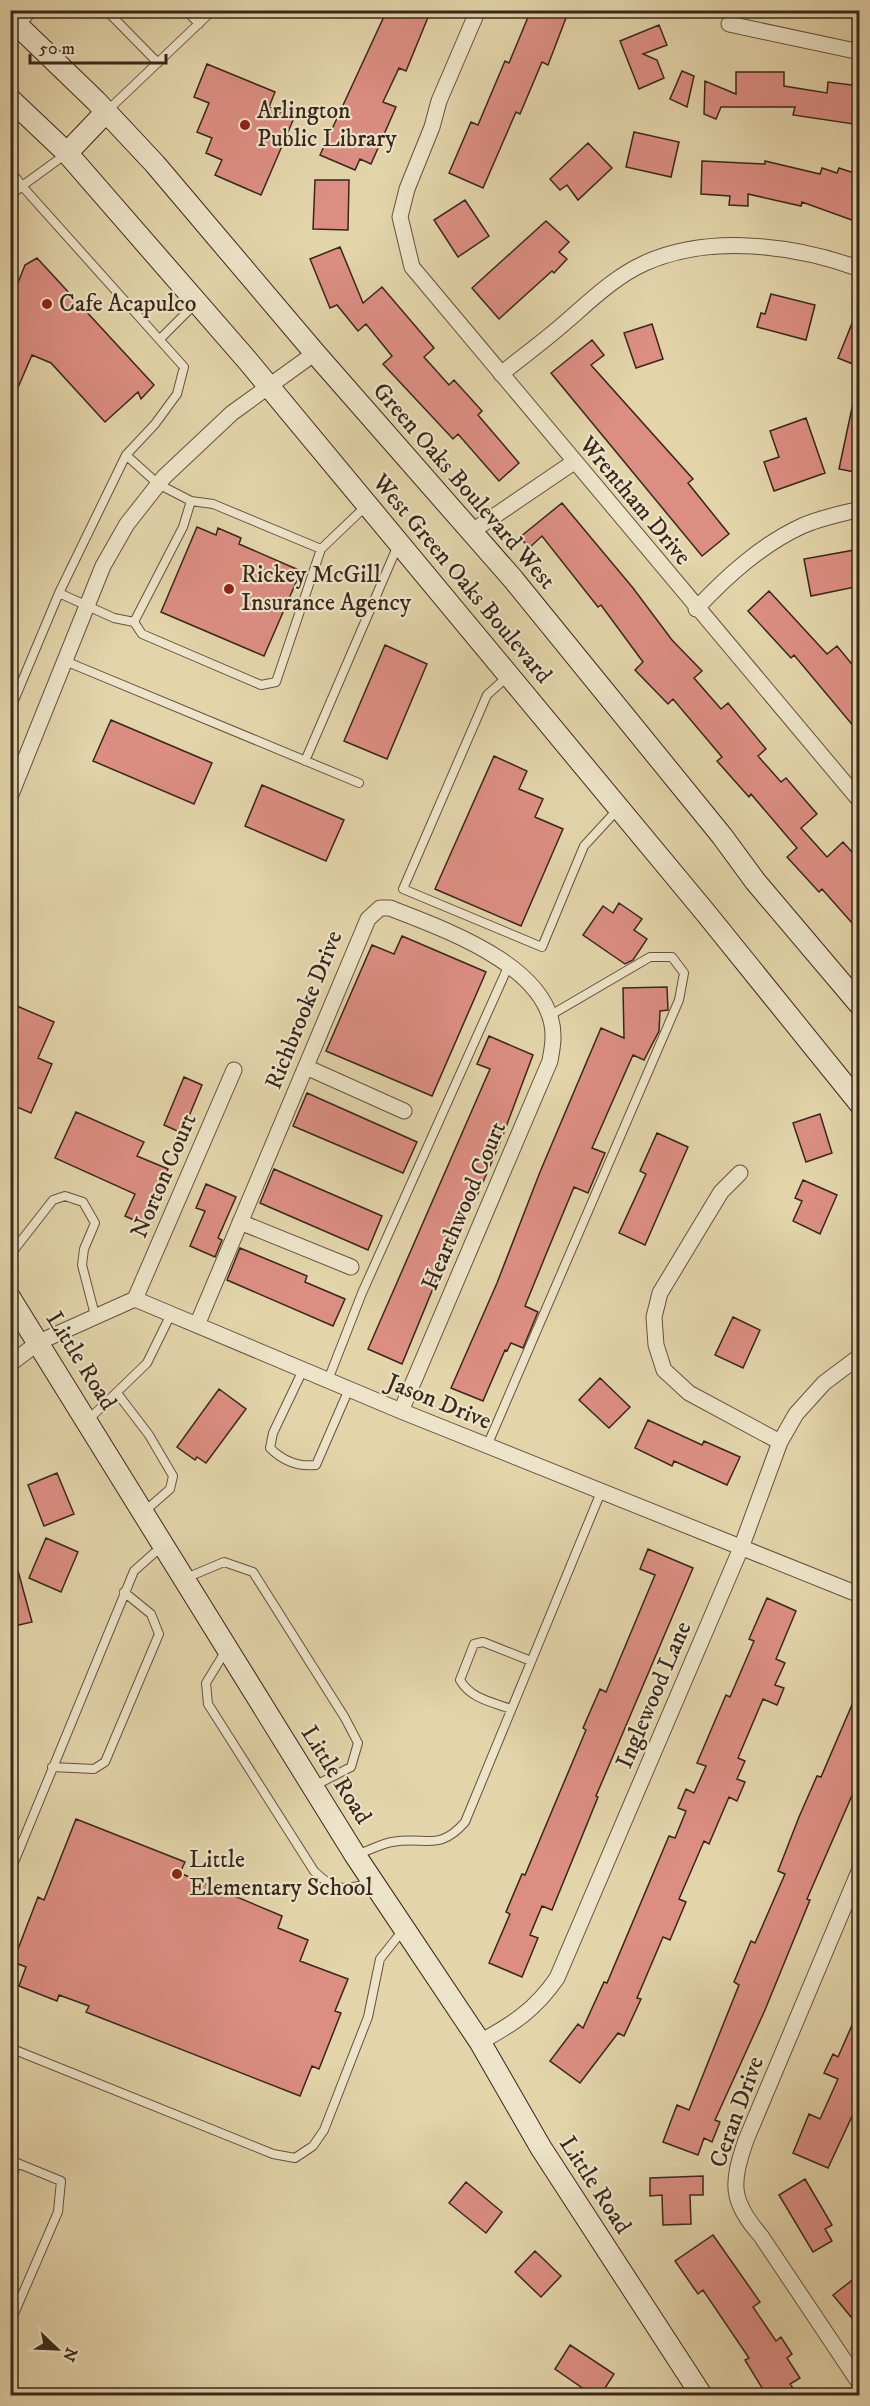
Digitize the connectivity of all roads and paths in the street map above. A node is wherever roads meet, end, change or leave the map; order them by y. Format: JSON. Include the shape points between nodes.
{"nodes":[{"id":1,"x":34,"y":10,"type":"edge"},
{"id":2,"x":106,"y":10,"type":"edge"},
{"id":3,"x":186,"y":10,"type":"edge"},
{"id":4,"x":213,"y":10,"type":"edge"},
{"id":5,"x":478,"y":10,"type":"edge"},
{"id":6,"x":15,"y":22,"type":"edge"},
{"id":7,"x":199,"y":24,"type":"junction"},
{"id":8,"x":729,"y":24,"type":"dead end"},
{"id":9,"x":860,"y":52,"type":"edge"},
{"id":10,"x":158,"y":63,"type":"junction"},
{"id":11,"x":10,"y":99,"type":"edge"},
{"id":12,"x":106,"y":112,"type":"junction"},
{"id":13,"x":67,"y":153,"type":"junction"},
{"id":14,"x":10,"y":170,"type":"edge"},
{"id":15,"x":22,"y":186,"type":"junction"},
{"id":16,"x":10,"y":196,"type":"edge"},
{"id":17,"x":860,"y":269,"type":"edge"},
{"id":18,"x":196,"y":303,"type":"junction"},
{"id":19,"x":160,"y":339,"type":"junction"},
{"id":20,"x":315,"y":353,"type":"junction"},
{"id":21,"x":501,"y":375,"type":"junction"},
{"id":22,"x":267,"y":385,"type":"junction"},
{"id":23,"x":126,"y":455,"type":"junction"},
{"id":24,"x":574,"y":462,"type":"junction"},
{"id":25,"x":158,"y":484,"type":"junction"},
{"id":26,"x":191,"y":501,"type":"junction"},
{"id":27,"x":368,"y":504,"type":"junction"},
{"id":28,"x":860,"y":509,"type":"edge"},
{"id":29,"x":471,"y":532,"type":"junction"},
{"id":30,"x":399,"y":542,"type":"junction"},
{"id":31,"x":321,"y":549,"type":"junction"},
{"id":32,"x":59,"y":593,"type":"junction"},
{"id":33,"x":87,"y":606,"type":"junction"},
{"id":34,"x":696,"y":609,"type":"junction"},
{"id":35,"x":134,"y":622,"type":"junction"},
{"id":36,"x":65,"y":661,"type":"junction"},
{"id":37,"x":509,"y":675,"type":"junction"},
{"id":38,"x":10,"y":710,"type":"edge"},
{"id":39,"x":305,"y":761,"type":"junction"},
{"id":40,"x":358,"y":783,"type":"dead end"},
{"id":41,"x":10,"y":797,"type":"edge"},
{"id":42,"x":860,"y":801,"type":"edge"},
{"id":43,"x":619,"y":808,"type":"junction"},
{"id":44,"x":508,"y":967,"type":"junction"},
{"id":45,"x":860,"y":1005,"type":"edge"},
{"id":46,"x":549,"y":1016,"type":"junction"},
{"id":47,"x":306,"y":1068,"type":"junction"},
{"id":48,"x":234,"y":1070,"type":"dead end"},
{"id":49,"x":860,"y":1104,"type":"edge"},
{"id":50,"x":404,"y":1111,"type":"dead end"},
{"id":51,"x":740,"y":1173,"type":"dead end"},
{"id":52,"x":240,"y":1222,"type":"junction"},
{"id":53,"x":10,"y":1255,"type":"edge"},
{"id":54,"x":351,"y":1267,"type":"dead end"},
{"id":55,"x":10,"y":1298,"type":"edge"},
{"id":56,"x":135,"y":1299,"type":"junction"},
{"id":57,"x":171,"y":1314,"type":"junction"},
{"id":58,"x":94,"y":1315,"type":"junction"},
{"id":59,"x":197,"y":1325,"type":"junction"},
{"id":60,"x":39,"y":1342,"type":"junction"},
{"id":61,"x":860,"y":1356,"type":"edge"},
{"id":62,"x":10,"y":1364,"type":"edge"},
{"id":63,"x":303,"y":1370,"type":"junction"},
{"id":64,"x":328,"y":1380,"type":"junction"},
{"id":65,"x":349,"y":1389,"type":"junction"},
{"id":66,"x":117,"y":1393,"type":"junction"},
{"id":67,"x":401,"y":1411,"type":"junction"},
{"id":68,"x":88,"y":1421,"type":"junction"},
{"id":69,"x":780,"y":1442,"type":"junction"},
{"id":70,"x":487,"y":1446,"type":"junction"},
{"id":71,"x":601,"y":1492,"type":"junction"},
{"id":72,"x":144,"y":1512,"type":"junction"},
{"id":73,"x":164,"y":1544,"type":"junction"},
{"id":74,"x":741,"y":1548,"type":"junction"},
{"id":75,"x":184,"y":1578,"type":"junction"},
{"id":76,"x":124,"y":1592,"type":"junction"},
{"id":77,"x":860,"y":1595,"type":"edge"},
{"id":78,"x":228,"y":1648,"type":"junction"},
{"id":79,"x":531,"y":1661,"type":"junction"},
{"id":80,"x":512,"y":1709,"type":"junction"},
{"id":81,"x":52,"y":1767,"type":"junction"},
{"id":82,"x":313,"y":1786,"type":"junction"},
{"id":83,"x":355,"y":1855,"type":"junction"},
{"id":84,"x":860,"y":1869,"type":"edge"},
{"id":85,"x":10,"y":1872,"type":"edge"},
{"id":86,"x":374,"y":1883,"type":"junction"},
{"id":87,"x":404,"y":1929,"type":"junction"},
{"id":88,"x":480,"y":2042,"type":"junction"},
{"id":89,"x":10,"y":2048,"type":"edge"},
{"id":90,"x":14,"y":2161,"type":"edge"},
{"id":91,"x":10,"y":2182,"type":"edge"},
{"id":92,"x":10,"y":2323,"type":"edge"},
{"id":93,"x":860,"y":2384,"type":"edge"},
{"id":94,"x":702,"y":2396,"type":"edge"}],
"edges":[{"from":1,"to":6,"type":"lane"},
{"from":2,"to":10,"type":"lane"},
{"from":3,"to":7,"type":"lane"},
{"from":4,"to":7,"type":"lane"},
{"from":5,"to":21,"type":"street","name":"Wrentham Drive","via":[[439,102],[400,217],[412,267]]},
{"from":6,"to":12,"type":"main road","name":"Green Oaks Boulevard West"},
{"from":7,"to":10,"type":"lane"},
{"from":8,"to":9,"type":"street"},
{"from":10,"to":12,"type":"lane"},
{"from":11,"to":13,"type":"main road","name":"West Green Oaks Boulevard"},
{"from":12,"to":13,"type":"main road"},
{"from":12,"to":20,"type":"main road","name":"Green Oaks Boulevard West"},
{"from":13,"to":15,"type":"lane"},
{"from":13,"to":18,"type":"main road","name":"West Green Oaks Boulevard"},
{"from":14,"to":15,"type":"lane"},
{"from":15,"to":16,"type":"lane"},
{"from":15,"to":19,"type":"lane"},
{"from":17,"to":21,"type":"street","via":[[807,252],[745,245],[689,251],[645,263],[596,295]]},
{"from":18,"to":19,"type":"lane"},
{"from":18,"to":22,"type":"main road","name":"West Green Oaks Boulevard"},
{"from":19,"to":23,"type":"lane","via":[[184,367],[177,394]]},
{"from":20,"to":22,"type":"street"},
{"from":20,"to":29,"type":"main road","name":"Green Oaks Boulevard West"},
{"from":21,"to":24,"type":"street","name":"Wrentham Drive"},
{"from":22,"to":25,"type":"street","via":[[232,412]]},
{"from":22,"to":27,"type":"main road","name":"West Green Oaks Boulevard"},
{"from":23,"to":25,"type":"lane"},
{"from":23,"to":32,"type":"lane"},
{"from":24,"to":29,"type":"street"},
{"from":24,"to":34,"type":"street","name":"Wrentham Drive"},
{"from":25,"to":26,"type":"lane"},
{"from":25,"to":33,"type":"street","via":[[127,524],[103,566]]},
{"from":26,"to":31,"type":"lane","via":[[213,504]]},
{"from":26,"to":35,"type":"lane","via":[[183,527]]},
{"from":27,"to":30,"type":"main road","name":"West Green Oaks Boulevard"},
{"from":27,"to":31,"type":"lane"},
{"from":28,"to":34,"type":"street","via":[[802,525],[762,549]]},
{"from":29,"to":45,"type":"main road","name":"Green Oaks Boulevard West","via":[[714,826],[816,957]]},
{"from":30,"to":37,"type":"main road","name":"West Green Oaks Boulevard"},
{"from":30,"to":39,"type":"lane"},
{"from":31,"to":35,"type":"lane","via":[[276,682],[261,685],[142,634]]},
{"from":32,"to":33,"type":"lane"},
{"from":32,"to":38,"type":"lane"},
{"from":33,"to":35,"type":"lane"},
{"from":33,"to":36,"type":"street"},
{"from":34,"to":42,"type":"street","name":"Wrentham Drive"},
{"from":36,"to":39,"type":"lane"},
{"from":36,"to":41,"type":"street"},
{"from":37,"to":43,"type":"main road","name":"West Green Oaks Boulevard"},
{"from":37,"to":43,"type":"lane","via":[[487,695],[403,889],[542,947],[584,846]]},
{"from":39,"to":40,"type":"lane"},
{"from":43,"to":49,"type":"main road","name":"West Green Oaks Boulevard"},
{"from":44,"to":46,"type":"street","name":"Richbrooke Drive","via":[[535,990]]},
{"from":44,"to":47,"type":"street","name":"Richbrooke Drive","via":[[441,929],[390,908],[380,908],[361,932]]},
{"from":44,"to":64,"type":"lane","via":[[362,1293]]},
{"from":46,"to":67,"type":"street","name":"Hearthwood Court","via":[[553,1038],[550,1061]]},
{"from":46,"to":70,"type":"lane","via":[[650,957],[672,957],[684,973],[679,1000]]},
{"from":47,"to":50,"type":"street"},
{"from":47,"to":52,"type":"street","name":"Richbrooke Drive"},
{"from":48,"to":56,"type":"street","name":"Norton Court"},
{"from":51,"to":69,"type":"street","via":[[721,1192],[660,1293],[654,1317],[656,1345],[664,1371],[689,1393]]},
{"from":52,"to":54,"type":"street"},
{"from":52,"to":59,"type":"street","name":"Richbrooke Drive"},
{"from":53,"to":58,"type":"lane","via":[[53,1200],[65,1196],[83,1202],[95,1223],[82,1265]]},
{"from":55,"to":60,"type":"main road","name":"Little Road"},
{"from":56,"to":57,"type":"street","name":"Jason Drive"},
{"from":56,"to":58,"type":"street"},
{"from":57,"to":59,"type":"street","name":"Jason Drive"},
{"from":57,"to":66,"type":"lane","via":[[147,1363]]},
{"from":58,"to":60,"type":"street"},
{"from":59,"to":63,"type":"street","name":"Jason Drive"},
{"from":60,"to":62,"type":"street"},
{"from":60,"to":68,"type":"main road","name":"Little Road"},
{"from":61,"to":69,"type":"street","name":"Inglewood Lane","via":[[824,1383],[796,1414]]},
{"from":63,"to":64,"type":"street","name":"Jason Drive"},
{"from":63,"to":65,"type":"lane","via":[[273,1433],[270,1448],[279,1456],[304,1466],[316,1465]]},
{"from":64,"to":65,"type":"street","name":"Jason Drive"},
{"from":65,"to":67,"type":"street","name":"Jason Drive"},
{"from":66,"to":68,"type":"lane"},
{"from":66,"to":72,"type":"lane","via":[[149,1435],[173,1476],[170,1489]]},
{"from":67,"to":70,"type":"street","name":"Jason Drive"},
{"from":68,"to":72,"type":"main road","name":"Little Road"},
{"from":69,"to":74,"type":"street","name":"Inglewood Lane"},
{"from":70,"to":71,"type":"street","name":"Jason Drive"},
{"from":71,"to":74,"type":"street","name":"Jason Drive"},
{"from":71,"to":79,"type":"lane"},
{"from":72,"to":73,"type":"main road","name":"Little Road"},
{"from":73,"to":75,"type":"main road","name":"Little Road"},
{"from":73,"to":76,"type":"lane","via":[[134,1571]]},
{"from":74,"to":77,"type":"street","name":"Jason Drive"},
{"from":74,"to":88,"type":"street","name":"Inglewood Lane","via":[[566,1962],[546,1994],[518,2022]]},
{"from":75,"to":78,"type":"main road","name":"Little Road"},
{"from":75,"to":82,"type":"lane","via":[[224,1562],[253,1572],[345,1718],[358,1743],[351,1767]]},
{"from":76,"to":81,"type":"lane"},
{"from":76,"to":81,"type":"lane","via":[[151,1614],[159,1634],[135,1694],[105,1762],[94,1769]]},
{"from":78,"to":82,"type":"main road","name":"Little Road"},
{"from":78,"to":86,"type":"lane","via":[[206,1683],[208,1704],[214,1714],[314,1871],[331,1887]]},
{"from":79,"to":80,"type":"lane"},
{"from":79,"to":80,"type":"lane","via":[[483,1642],[474,1644],[466,1664],[460,1680],[466,1689]]},
{"from":80,"to":83,"type":"lane","via":[[465,1822],[456,1833],[440,1842],[389,1842]]},
{"from":81,"to":85,"type":"lane"},
{"from":82,"to":83,"type":"main road","name":"Little Road"},
{"from":83,"to":86,"type":"main road","name":"Little Road"},
{"from":84,"to":93,"type":"street","name":"Ceran Drive","via":[[746,2140],[734,2193],[747,2220]]},
{"from":86,"to":87,"type":"main road","name":"Little Road"},
{"from":87,"to":88,"type":"main road","name":"Little Road"},
{"from":87,"to":89,"type":"lane","via":[[380,1959],[368,2017],[324,2130],[313,2146],[295,2158],[273,2154]]},
{"from":88,"to":94,"type":"main road","name":"Little Road","via":[[541,2148]]},
{"from":90,"to":91,"type":"lane"},
{"from":90,"to":92,"type":"lane","via":[[60,2181],[58,2212]]}]}
